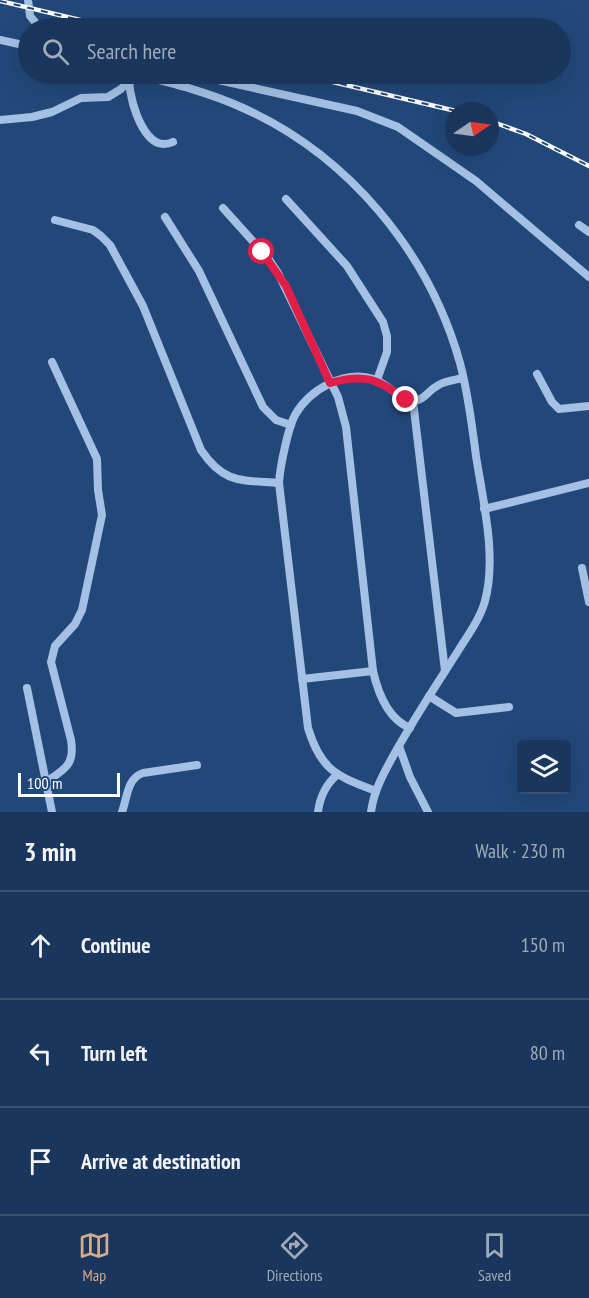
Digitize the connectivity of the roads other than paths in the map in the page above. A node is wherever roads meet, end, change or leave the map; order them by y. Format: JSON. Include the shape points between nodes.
{"nodes":[{"id":1,"x":28,"y":0,"type":"edge"},
{"id":2,"x":32,"y":18,"type":"edge"},
{"id":3,"x":0,"y":40,"type":"edge"},
{"id":4,"x":18,"y":44,"type":"edge"},
{"id":5,"x":122,"y":84,"type":"edge"},
{"id":6,"x":130,"y":84,"type":"edge"},
{"id":7,"x":171,"y":84,"type":"edge"},
{"id":8,"x":236,"y":84,"type":"edge"},
{"id":9,"x":0,"y":120,"type":"edge"},
{"id":10,"x":173,"y":142,"type":"dead end"},
{"id":11,"x":286,"y":199,"type":"dead end"},
{"id":12,"x":223,"y":208,"type":"dead end"},
{"id":13,"x":165,"y":217,"type":"dead end"},
{"id":14,"x":55,"y":220,"type":"dead end"},
{"id":15,"x":579,"y":225,"type":"dead end"},
{"id":16,"x":589,"y":232,"type":"edge"},
{"id":17,"x":589,"y":277,"type":"edge"},
{"id":18,"x":52,"y":362,"type":"dead end"},
{"id":19,"x":537,"y":374,"type":"dead end"},
{"id":20,"x":463,"y":378,"type":"junction"},
{"id":21,"x":377,"y":380,"type":"junction"},
{"id":22,"x":330,"y":383,"type":"junction"},
{"id":23,"x":413,"y":401,"type":"junction"},
{"id":24,"x":589,"y":406,"type":"edge"},
{"id":25,"x":291,"y":424,"type":"junction"},
{"id":26,"x":279,"y":483,"type":"junction"},
{"id":27,"x":589,"y":483,"type":"edge"},
{"id":28,"x":484,"y":509,"type":"junction"},
{"id":29,"x":582,"y":568,"type":"dead end"},
{"id":30,"x":589,"y":602,"type":"edge"},
{"id":31,"x":373,"y":671,"type":"junction"},
{"id":32,"x":445,"y":672,"type":"junction"},
{"id":33,"x":302,"y":679,"type":"junction"},
{"id":34,"x":27,"y":688,"type":"dead end"},
{"id":35,"x":429,"y":696,"type":"junction"},
{"id":36,"x":509,"y":707,"type":"dead end"},
{"id":37,"x":410,"y":728,"type":"junction"},
{"id":38,"x":399,"y":746,"type":"junction"},
{"id":39,"x":197,"y":765,"type":"dead end"},
{"id":40,"x":337,"y":776,"type":"junction"},
{"id":41,"x":46,"y":782,"type":"junction"},
{"id":42,"x":376,"y":791,"type":"junction"},
{"id":43,"x":52,"y":812,"type":"edge"},
{"id":44,"x":122,"y":812,"type":"edge"},
{"id":45,"x":318,"y":812,"type":"edge"},
{"id":46,"x":371,"y":812,"type":"edge"},
{"id":47,"x":428,"y":812,"type":"edge"}],
"edges":[{"from":1,"to":2,"type":"street"},
{"from":3,"to":4,"type":"street"},
{"from":5,"to":9,"type":"street","via":[[108,97],[81,98],[52,112]]},
{"from":6,"to":10,"type":"street","via":[[133,105],[146,131],[159,143]]},
{"from":7,"to":20,"type":"street","via":[[245,109],[305,144],[368,198],[392,226],[435,297]]},
{"from":8,"to":17,"type":"street","via":[[357,111],[398,127],[476,181]]},
{"from":11,"to":21,"type":"street","via":[[347,266],[383,322],[387,352]]},
{"from":12,"to":22,"type":"street","via":[[278,273]]},
{"from":13,"to":25,"type":"street","via":[[199,271],[263,407],[276,420]]},
{"from":14,"to":26,"type":"street","via":[[93,230],[110,245],[143,306],[201,450],[214,468],[237,479]]},
{"from":15,"to":16,"type":"street"},
{"from":18,"to":41,"type":"street","via":[[97,459],[102,515],[82,610],[52,653],[52,669],[72,752],[68,766]]},
{"from":19,"to":24,"type":"street","via":[[559,409]]},
{"from":20,"to":23,"type":"street","via":[[439,384]]},
{"from":20,"to":28,"type":"street"},
{"from":21,"to":22,"type":"street"},
{"from":21,"to":23,"type":"street"},
{"from":22,"to":25,"type":"street","via":[[305,402]]},
{"from":22,"to":31,"type":"street","via":[[346,427]]},
{"from":23,"to":32,"type":"street"},
{"from":25,"to":26,"type":"street"},
{"from":26,"to":33,"type":"street"},
{"from":27,"to":28,"type":"street"},
{"from":28,"to":32,"type":"street","via":[[489,558],[485,599],[475,625]]},
{"from":29,"to":30,"type":"street"},
{"from":31,"to":33,"type":"street"},
{"from":31,"to":37,"type":"street","via":[[393,718]]},
{"from":32,"to":35,"type":"street"},
{"from":33,"to":40,"type":"street","via":[[311,739]]},
{"from":34,"to":41,"type":"street"},
{"from":35,"to":36,"type":"street","via":[[456,713]]},
{"from":35,"to":37,"type":"street"},
{"from":37,"to":38,"type":"street"},
{"from":38,"to":42,"type":"street"},
{"from":38,"to":47,"type":"street"},
{"from":39,"to":44,"type":"street","via":[[135,777]]},
{"from":40,"to":42,"type":"street"},
{"from":40,"to":45,"type":"street","via":[[326,786]]},
{"from":41,"to":43,"type":"street"},
{"from":42,"to":46,"type":"street"}]}
